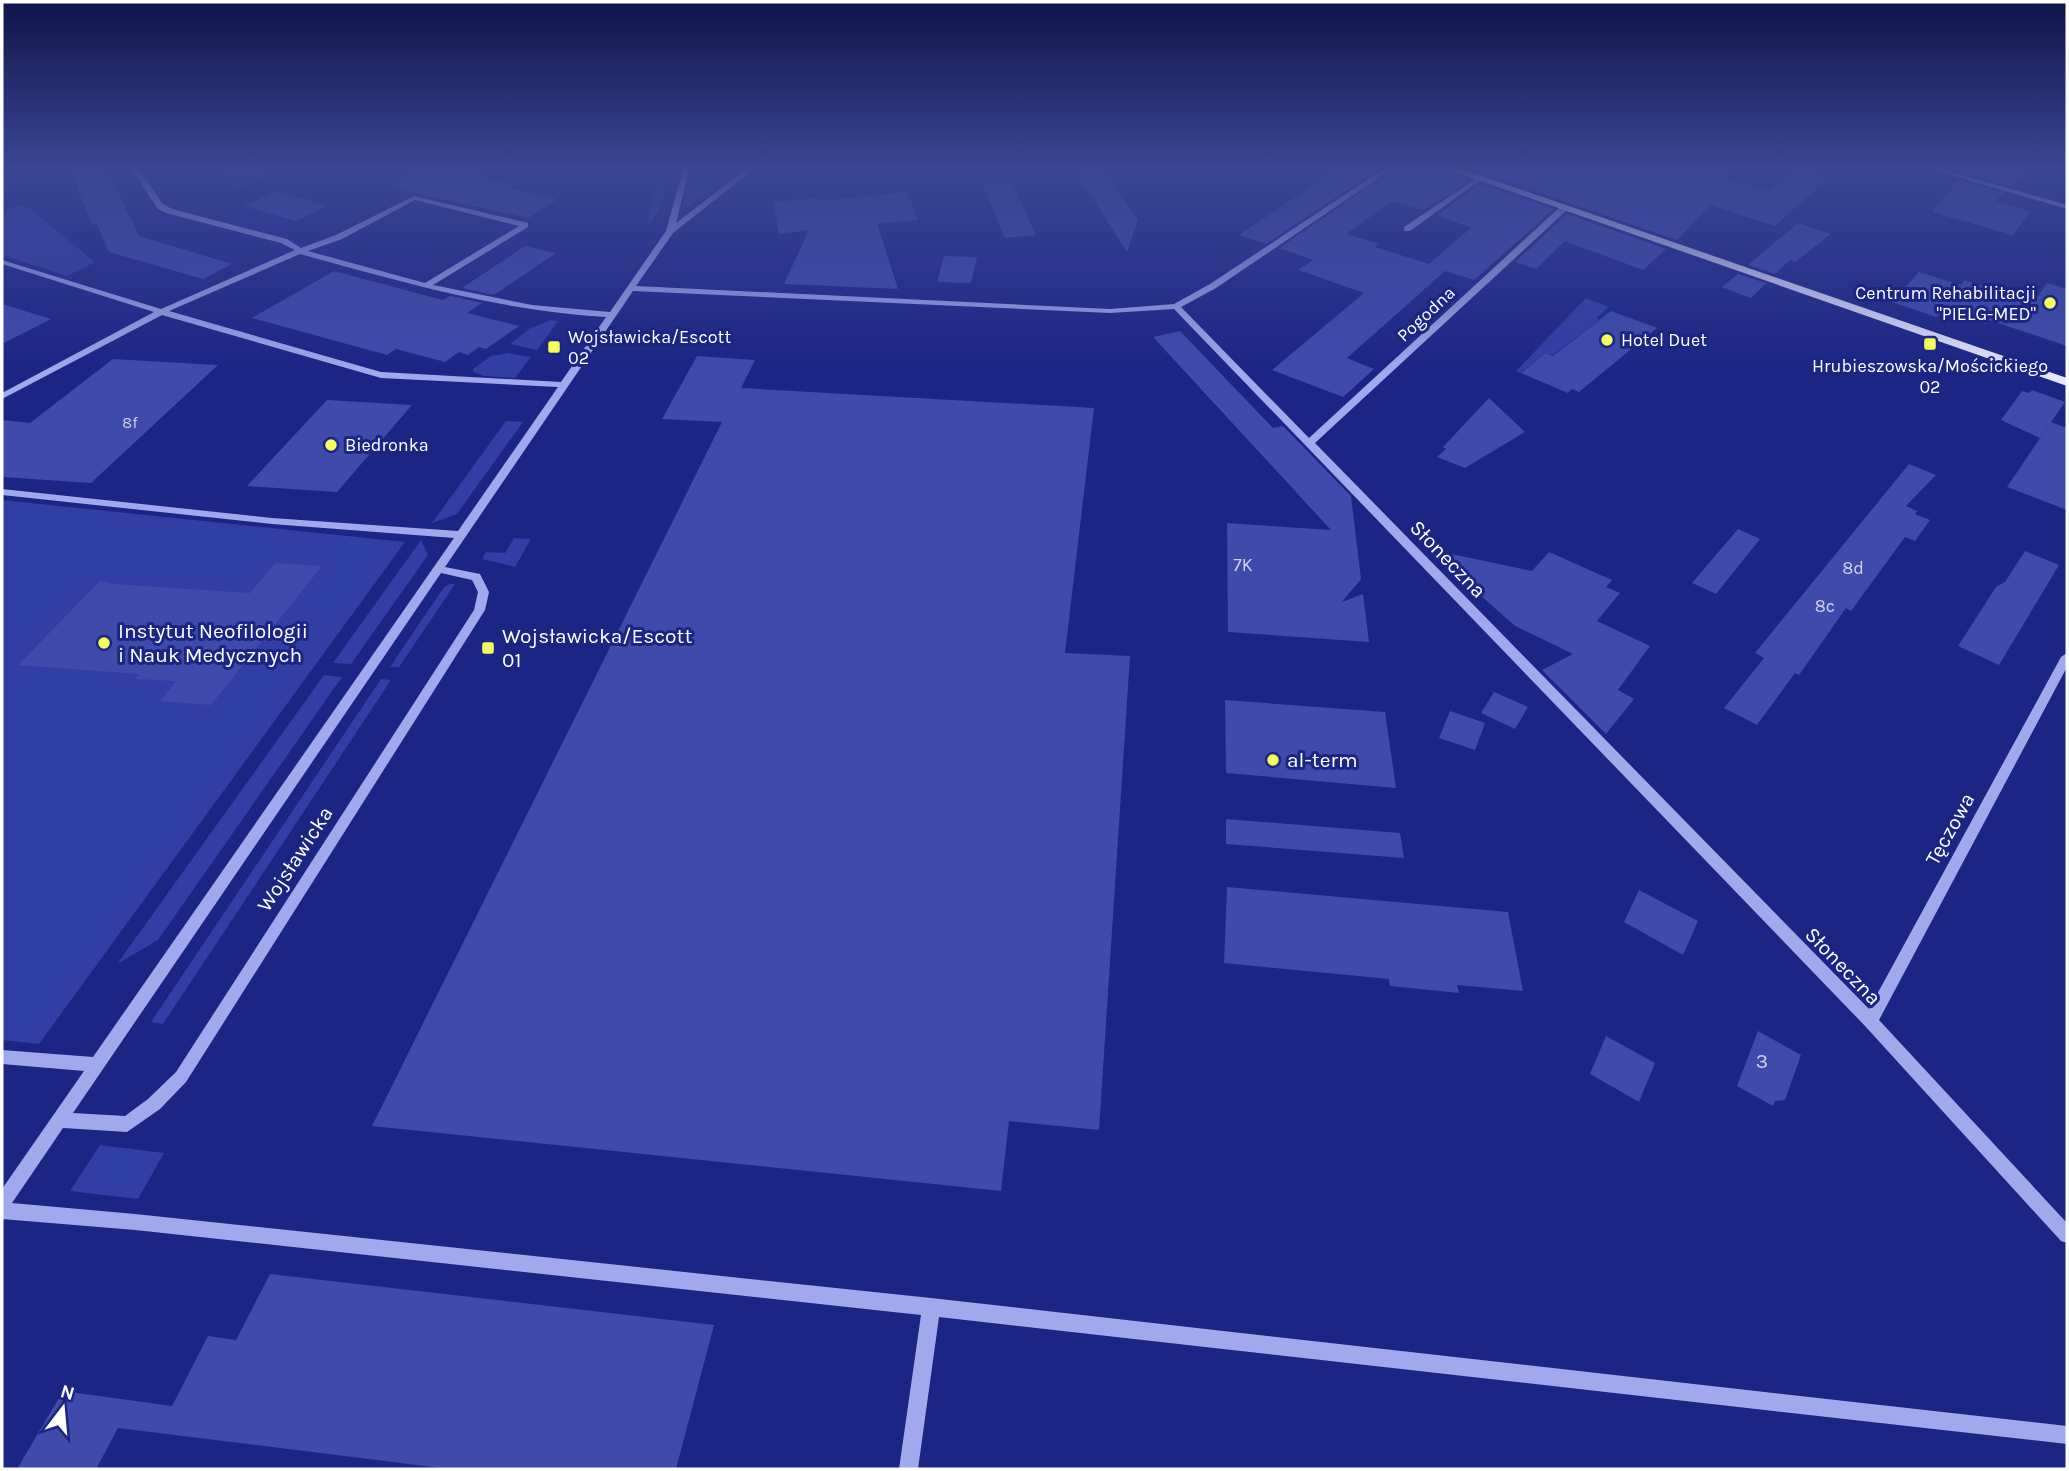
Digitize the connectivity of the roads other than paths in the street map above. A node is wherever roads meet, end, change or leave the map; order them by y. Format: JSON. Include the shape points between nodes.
{"nodes":[{"id":1,"x":260,"y":235,"type":"edge"},
{"id":2,"x":344,"y":235,"type":"edge"},
{"id":3,"x":509,"y":235,"type":"edge"},
{"id":4,"x":668,"y":235,"type":"edge"},
{"id":5,"x":1290,"y":235,"type":"edge"},
{"id":6,"x":1535,"y":235,"type":"edge"},
{"id":7,"x":1641,"y":235,"type":"edge"},
{"id":8,"x":303,"y":252,"type":"junction"},
{"id":9,"x":2,"y":262,"type":"edge"},
{"id":10,"x":426,"y":286,"type":"junction"},
{"id":11,"x":631,"y":288,"type":"junction"},
{"id":12,"x":1176,"y":306,"type":"junction"},
{"id":13,"x":161,"y":312,"type":"junction"},
{"id":14,"x":612,"y":315,"type":"junction"},
{"id":15,"x":2067,"y":382,"type":"edge"},
{"id":16,"x":564,"y":385,"type":"junction"},
{"id":17,"x":2,"y":396,"type":"edge"},
{"id":18,"x":1309,"y":443,"type":"junction"},
{"id":19,"x":2,"y":492,"type":"edge"},
{"id":20,"x":462,"y":535,"type":"junction"},
{"id":21,"x":437,"y":569,"type":"junction"},
{"id":22,"x":2067,"y":657,"type":"edge"},
{"id":23,"x":1870,"y":1021,"type":"junction"},
{"id":24,"x":2,"y":1058,"type":"edge"},
{"id":25,"x":98,"y":1065,"type":"junction"},
{"id":26,"x":59,"y":1120,"type":"junction"},
{"id":27,"x":2,"y":1203,"type":"edge"},
{"id":28,"x":2,"y":1211,"type":"edge"},
{"id":29,"x":2067,"y":1235,"type":"edge"},
{"id":30,"x":931,"y":1307,"type":"junction"},
{"id":31,"x":2067,"y":1435,"type":"edge"},
{"id":32,"x":908,"y":1469,"type":"edge"}],
"edges":[{"from":1,"to":8,"type":"street"},
{"from":2,"to":8,"type":"street"},
{"from":3,"to":10,"type":"street"},
{"from":4,"to":11,"type":"street"},
{"from":5,"to":12,"type":"street"},
{"from":6,"to":18,"type":"street","name":"Pogodna"},
{"from":7,"to":15,"type":"main road"},
{"from":8,"to":10,"type":"street"},
{"from":8,"to":13,"type":"street"},
{"from":9,"to":13,"type":"street"},
{"from":10,"to":14,"type":"street","via":[[492,303]]},
{"from":11,"to":12,"type":"street","via":[[1110,311]]},
{"from":11,"to":14,"type":"street"},
{"from":12,"to":18,"type":"street","name":"Słoneczna"},
{"from":13,"to":16,"type":"street","via":[[381,375]]},
{"from":13,"to":17,"type":"street"},
{"from":14,"to":16,"type":"street"},
{"from":16,"to":20,"type":"street"},
{"from":18,"to":23,"type":"street","name":"Słoneczna"},
{"from":19,"to":20,"type":"street","via":[[272,521]]},
{"from":20,"to":21,"type":"street"},
{"from":21,"to":25,"type":"street"},
{"from":21,"to":26,"type":"street","name":"Wojsławicka","via":[[475,577],[484,588],[479,610],[181,1077],[127,1124]]},
{"from":22,"to":23,"type":"street","name":"Tęczowa"},
{"from":23,"to":29,"type":"street","name":"Słoneczna"},
{"from":24,"to":25,"type":"street"},
{"from":25,"to":26,"type":"street"},
{"from":26,"to":27,"type":"street"},
{"from":28,"to":30,"type":"street"},
{"from":30,"to":31,"type":"street"},
{"from":30,"to":32,"type":"street"}]}
